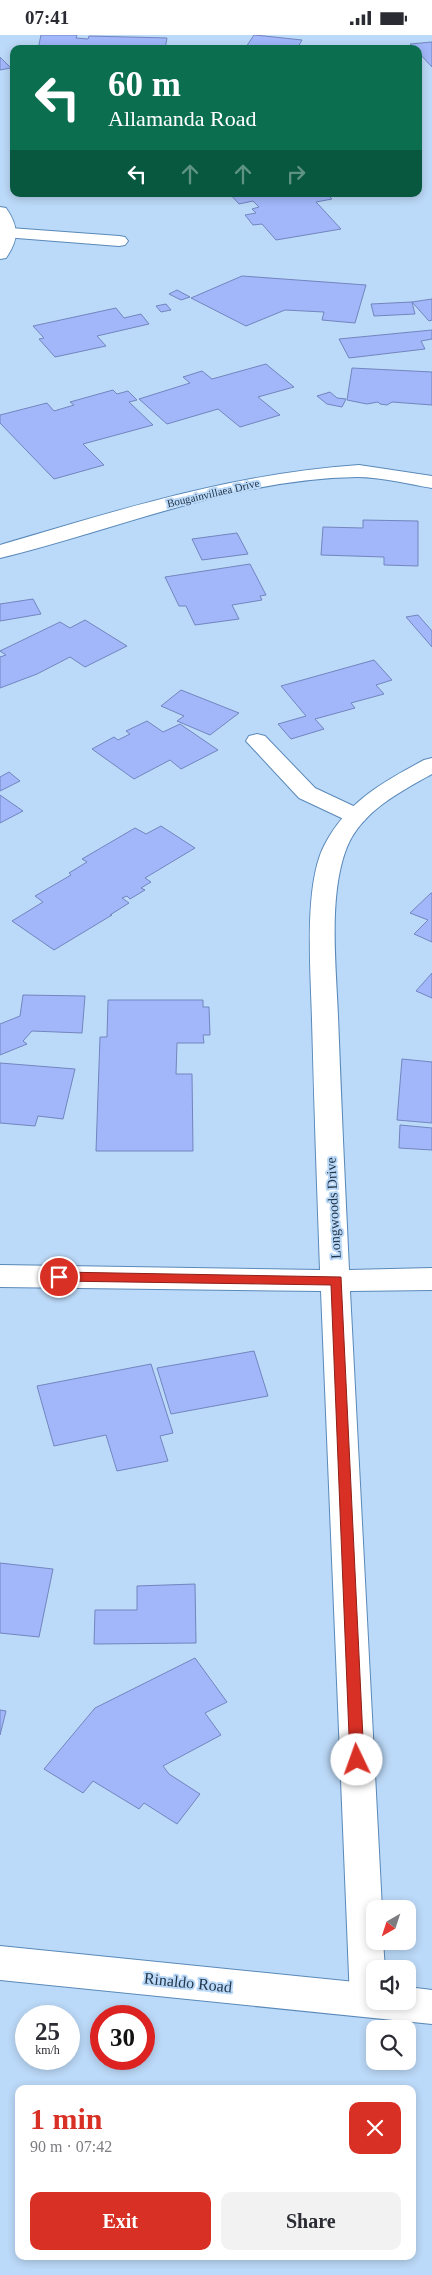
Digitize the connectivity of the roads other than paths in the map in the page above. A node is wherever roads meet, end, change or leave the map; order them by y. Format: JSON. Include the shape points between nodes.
{"nodes":[{"id":1,"x":0,"y":212,"type":"edge"},
{"id":2,"x":10,"y":233,"type":"junction"},
{"id":3,"x":119,"y":241,"type":"dead end"},
{"id":4,"x":0,"y":253,"type":"edge"},
{"id":5,"x":432,"y":482,"type":"edge"},
{"id":6,"x":0,"y":552,"type":"edge"},
{"id":7,"x":257,"y":741,"type":"dead end"},
{"id":8,"x":432,"y":765,"type":"edge"},
{"id":9,"x":356,"y":816,"type":"junction"},
{"id":10,"x":0,"y":1276,"type":"edge"},
{"id":11,"x":432,"y":1279,"type":"edge"},
{"id":12,"x":337,"y":1281,"type":"junction"},
{"id":13,"x":373,"y":1960,"type":"edge"},
{"id":14,"x":0,"y":1963,"type":"edge"},
{"id":15,"x":366,"y":1999,"type":"edge"},
{"id":16,"x":416,"y":2005,"type":"edge"},
{"id":17,"x":432,"y":2007,"type":"edge"}],
"edges":[{"from":1,"to":2,"type":"street","via":[[9,225]]},
{"from":2,"to":3,"type":"street"},
{"from":2,"to":4,"type":"street"},
{"from":5,"to":6,"type":"street","name":"Bougainvillaea Drive","via":[[359,471],[303,475],[176,500]]},
{"from":7,"to":9,"type":"street","via":[[307,793]]},
{"from":8,"to":9,"type":"street","name":"Longwoods Drive","via":[[384,791]]},
{"from":9,"to":12,"type":"street","name":"Longwoods Drive","via":[[336,845],[325,879],[323,957]]},
{"from":10,"to":12,"type":"street"},
{"from":11,"to":12,"type":"street"},
{"from":12,"to":13,"type":"street","name":"Longwoods Drive"},
{"from":14,"to":15,"type":"street","name":"Rinaldo Road"},
{"from":16,"to":17,"type":"street","name":"Rinaldo Road"}]}
